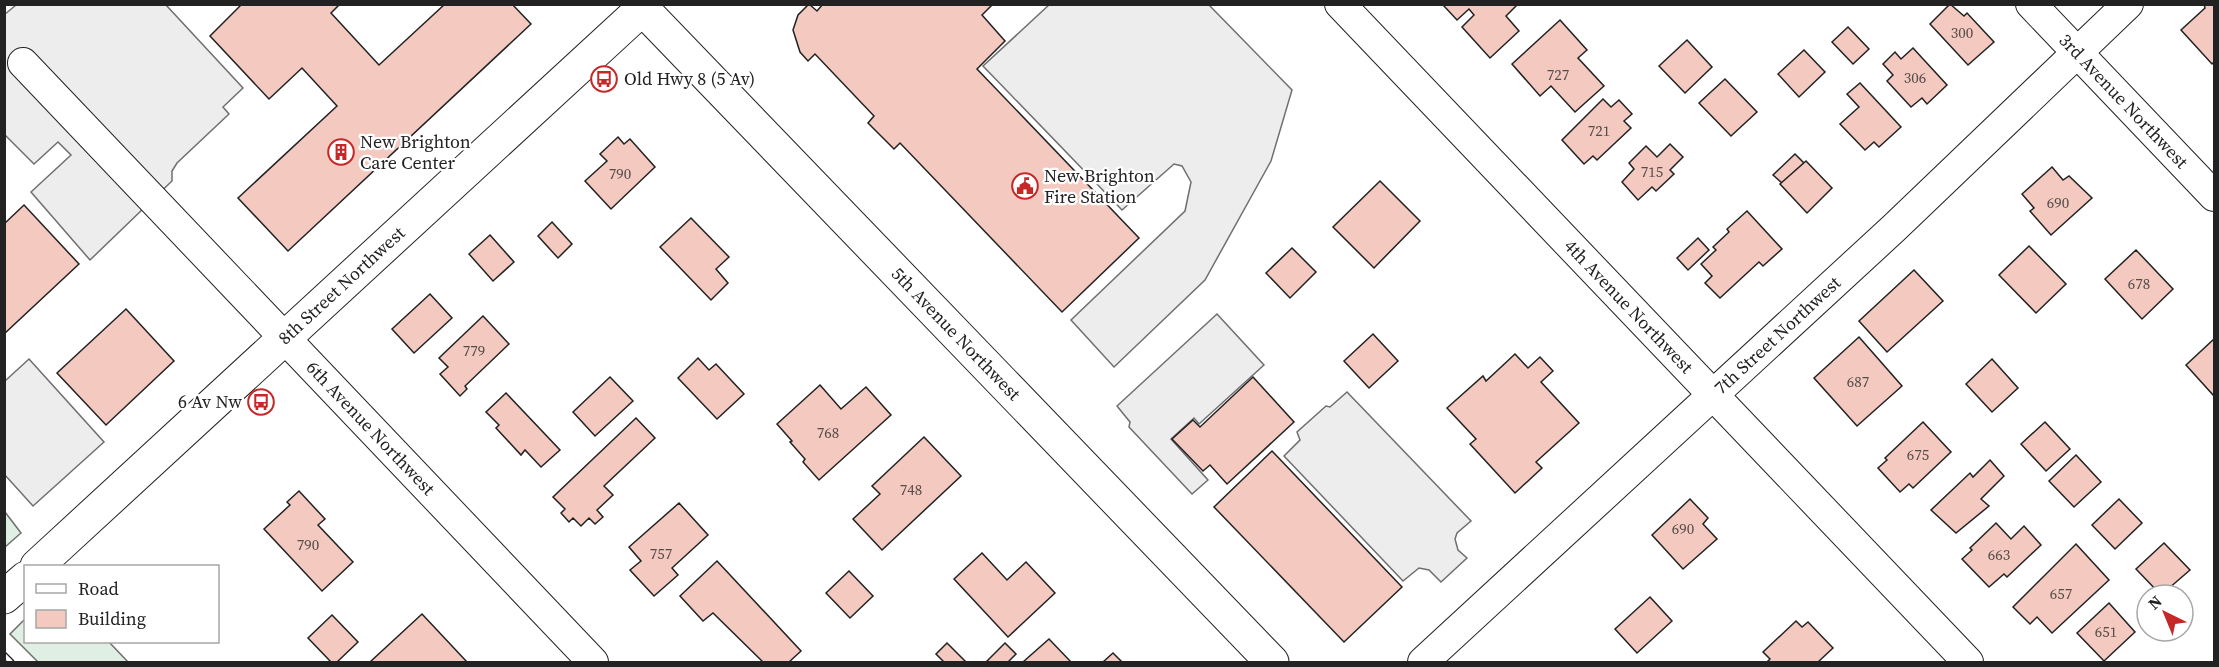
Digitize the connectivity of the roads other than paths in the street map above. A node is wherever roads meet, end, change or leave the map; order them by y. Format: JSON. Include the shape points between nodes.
{"nodes":[{"id":1,"x":1340,"y":4,"type":"edge"},
{"id":2,"x":2031,"y":4,"type":"edge"},
{"id":3,"x":2128,"y":4,"type":"edge"},
{"id":4,"x":642,"y":6,"type":"edge"},
{"id":5,"x":2077,"y":52,"type":"junction"},
{"id":6,"x":23,"y":63,"type":"dead end"},
{"id":7,"x":2214,"y":196,"type":"edge"},
{"id":8,"x":283,"y":339,"type":"junction"},
{"id":9,"x":1713,"y":395,"type":"junction"},
{"id":10,"x":40,"y":565,"type":"edge"},
{"id":11,"x":24,"y":580,"type":"edge"},
{"id":12,"x":4,"y":597,"type":"edge"},
{"id":13,"x":593,"y":663,"type":"edge"},
{"id":14,"x":1272,"y":663,"type":"edge"},
{"id":15,"x":1424,"y":663,"type":"edge"},
{"id":16,"x":1968,"y":663,"type":"edge"}],
"edges":[{"from":1,"to":9,"type":"street","name":"4th Avenue Northwest"},
{"from":2,"to":5,"type":"street","name":"3rd Avenue Northwest"},
{"from":3,"to":5,"type":"street","name":"7th Street Northwest"},
{"from":4,"to":8,"type":"street","name":"8th Street Northwest"},
{"from":4,"to":14,"type":"street","name":"5th Avenue Northwest"},
{"from":5,"to":7,"type":"street","name":"3rd Avenue Northwest"},
{"from":5,"to":9,"type":"street","name":"7th Street Northwest"},
{"from":6,"to":8,"type":"street","name":"6th Avenue Northwest"},
{"from":8,"to":10,"type":"street","name":"8th Street Northwest"},
{"from":8,"to":13,"type":"street","name":"6th Avenue Northwest"},
{"from":9,"to":15,"type":"street","name":"7th Street Northwest"},
{"from":9,"to":16,"type":"street","name":"4th Avenue Northwest"},
{"from":11,"to":12,"type":"street"}]}
